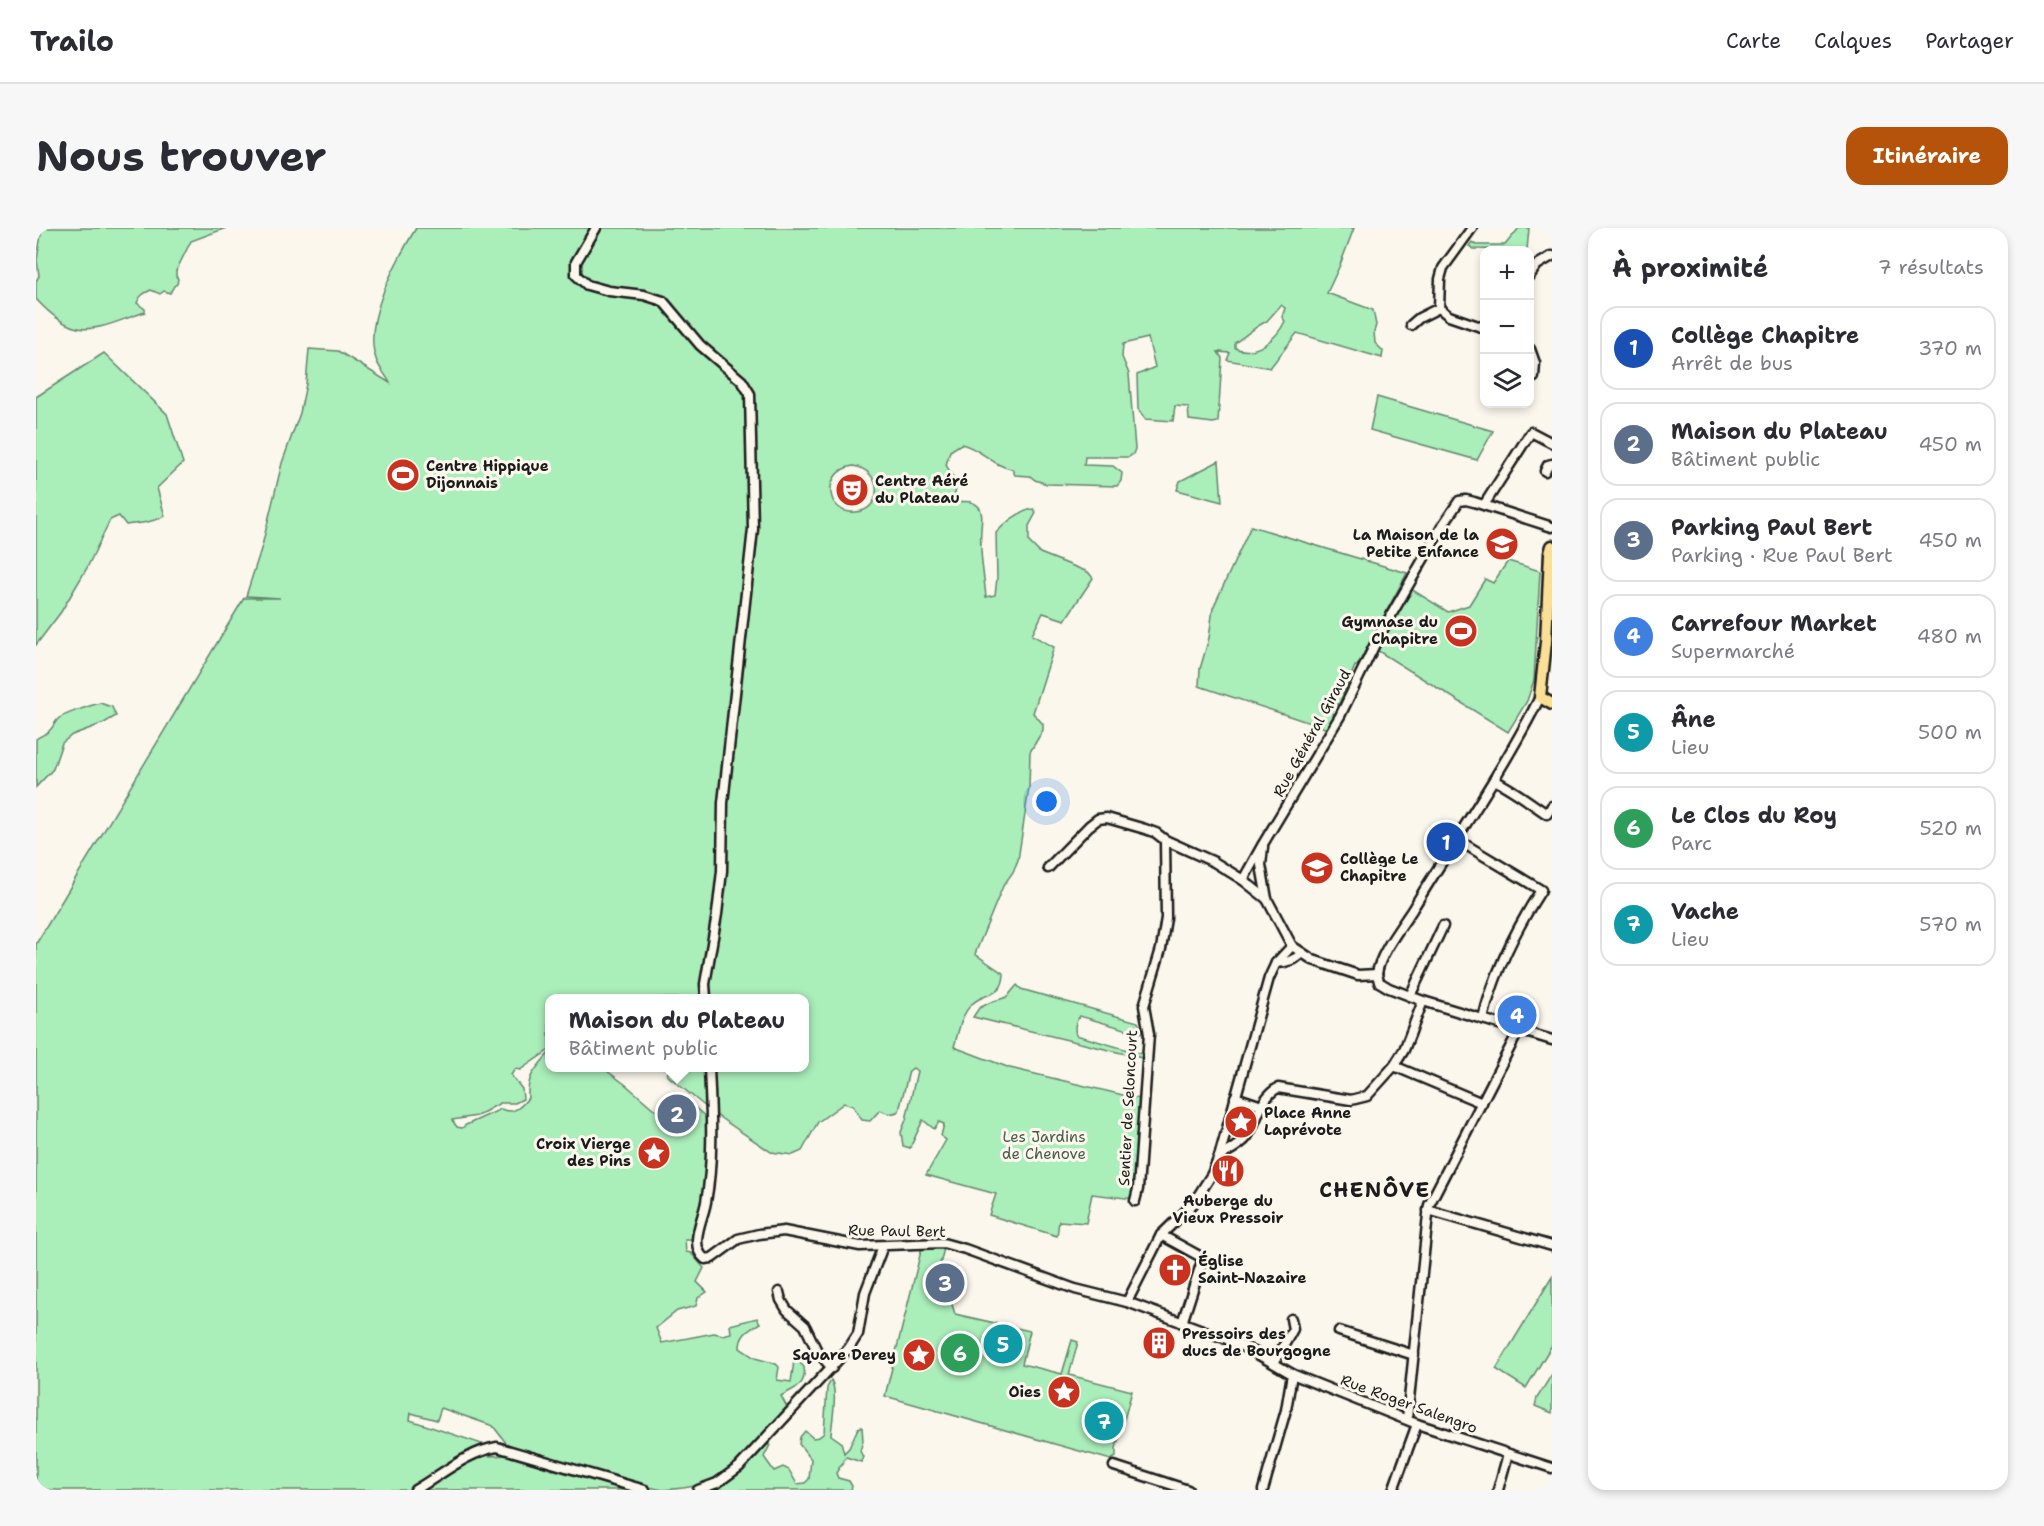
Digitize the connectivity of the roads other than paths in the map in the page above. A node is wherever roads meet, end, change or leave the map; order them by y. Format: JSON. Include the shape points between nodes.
{"nodes":[{"id":1,"x":596,"y":228,"type":"edge"},
{"id":2,"x":1472,"y":228,"type":"edge"},
{"id":3,"x":1552,"y":256,"type":"edge"},
{"id":4,"x":1534,"y":269,"type":"edge"},
{"id":5,"x":1439,"y":308,"type":"junction"},
{"id":6,"x":1411,"y":326,"type":"dead end"},
{"id":7,"x":1480,"y":326,"type":"edge"},
{"id":8,"x":1534,"y":360,"type":"edge"},
{"id":9,"x":1534,"y":377,"type":"dead end"},
{"id":10,"x":1551,"y":440,"type":"edge"},
{"id":11,"x":1552,"y":464,"type":"edge"},
{"id":12,"x":1545,"y":471,"type":"dead end"},
{"id":13,"x":1484,"y":505,"type":"junction"},
{"id":14,"x":1552,"y":527,"type":"edge"},
{"id":15,"x":1552,"y":546,"type":"edge"},
{"id":16,"x":1540,"y":697,"type":"junction"},
{"id":17,"x":1552,"y":704,"type":"edge"},
{"id":18,"x":1494,"y":780,"type":"junction"},
{"id":19,"x":1552,"y":806,"type":"edge"},
{"id":20,"x":1456,"y":839,"type":"junction"},
{"id":21,"x":1165,"y":840,"type":"junction"},
{"id":22,"x":1263,"y":844,"type":"junction"},
{"id":23,"x":1048,"y":868,"type":"dead end"},
{"id":24,"x":1243,"y":880,"type":"junction"},
{"id":25,"x":1267,"y":899,"type":"junction"},
{"id":26,"x":1443,"y":926,"type":"dead end"},
{"id":27,"x":1292,"y":946,"type":"junction"},
{"id":28,"x":1302,"y":953,"type":"junction"},
{"id":29,"x":1276,"y":963,"type":"junction"},
{"id":30,"x":1377,"y":974,"type":"junction"},
{"id":31,"x":706,"y":994,"type":"edge"},
{"id":32,"x":1410,"y":996,"type":"junction"},
{"id":33,"x":1423,"y":1001,"type":"junction"},
{"id":34,"x":1483,"y":1019,"type":"junction"},
{"id":35,"x":1519,"y":1030,"type":"junction"},
{"id":36,"x":1552,"y":1040,"type":"edge"},
{"id":37,"x":1394,"y":1066,"type":"junction"},
{"id":38,"x":709,"y":1072,"type":"edge"},
{"id":39,"x":1235,"y":1097,"type":"junction"},
{"id":40,"x":1482,"y":1103,"type":"junction"},
{"id":41,"x":1262,"y":1106,"type":"junction"},
{"id":42,"x":1220,"y":1157,"type":"junction"},
{"id":43,"x":1135,"y":1201,"type":"dead end"},
{"id":44,"x":1428,"y":1210,"type":"junction"},
{"id":45,"x":1161,"y":1235,"type":"junction"},
{"id":46,"x":883,"y":1246,"type":"junction"},
{"id":47,"x":1552,"y":1246,"type":"edge"},
{"id":48,"x":779,"y":1292,"type":"dead end"},
{"id":49,"x":1127,"y":1302,"type":"junction"},
{"id":50,"x":1291,"y":1318,"type":"dead end"},
{"id":51,"x":1182,"y":1323,"type":"junction"},
{"id":52,"x":1339,"y":1331,"type":"dead end"},
{"id":53,"x":1414,"y":1355,"type":"junction"},
{"id":54,"x":1274,"y":1363,"type":"junction"},
{"id":55,"x":832,"y":1368,"type":"junction"},
{"id":56,"x":1292,"y":1374,"type":"junction"},
{"id":57,"x":1407,"y":1419,"type":"junction"},
{"id":58,"x":1417,"y":1424,"type":"junction"},
{"id":59,"x":1508,"y":1454,"type":"junction"},
{"id":60,"x":1114,"y":1466,"type":"dead end"},
{"id":61,"x":1552,"y":1468,"type":"edge"},
{"id":62,"x":415,"y":1490,"type":"edge"},
{"id":63,"x":645,"y":1490,"type":"edge"},
{"id":64,"x":698,"y":1490,"type":"edge"},
{"id":65,"x":1188,"y":1490,"type":"edge"},
{"id":66,"x":1263,"y":1490,"type":"edge"},
{"id":67,"x":1393,"y":1490,"type":"edge"},
{"id":68,"x":1498,"y":1490,"type":"edge"}],
"edges":[{"from":1,"to":31,"type":"street","via":[[576,262],[576,275],[587,285],[663,301],[700,345],[742,381],[750,394],[753,529],[723,803],[720,891]]},
{"from":2,"to":5,"type":"street","via":[[1443,268]]},
{"from":3,"to":4,"type":"street"},
{"from":5,"to":6,"type":"street"},
{"from":5,"to":7,"type":"street","via":[[1449,316]]},
{"from":8,"to":9,"type":"street"},
{"from":10,"to":13,"type":"street","via":[[1531,432]]},
{"from":11,"to":12,"type":"street"},
{"from":13,"to":14,"type":"street","name":"Rue Général Giraud"},
{"from":13,"to":22,"type":"street","name":"Rue Général Giraud","via":[[1459,501],[1451,511],[1378,638],[1340,716]]},
{"from":15,"to":16,"type":"main road"},
{"from":16,"to":17,"type":"main road"},
{"from":16,"to":18,"type":"street"},
{"from":18,"to":19,"type":"street","via":[[1547,814]]},
{"from":18,"to":20,"type":"street"},
{"from":20,"to":30,"type":"street","via":[[1382,959]]},
{"from":20,"to":34,"type":"street","via":[[1541,890],[1504,958]]},
{"from":21,"to":23,"type":"street","via":[[1121,821],[1098,819]]},
{"from":21,"to":24,"type":"street"},
{"from":21,"to":43,"type":"street","name":"Sentier de Seloncourt","via":[[1166,918],[1144,1006],[1149,1034]]},
{"from":22,"to":24,"type":"street","name":"Rue Général Giraud"},
{"from":22,"to":25,"type":"street","via":[[1261,865]]},
{"from":24,"to":25,"type":"street"},
{"from":25,"to":27,"type":"street"},
{"from":26,"to":32,"type":"street"},
{"from":27,"to":28,"type":"street"},
{"from":27,"to":29,"type":"street"},
{"from":28,"to":29,"type":"street","via":[[1298,958]]},
{"from":28,"to":30,"type":"street","via":[[1358,975]]},
{"from":29,"to":39,"type":"street"},
{"from":30,"to":32,"type":"street","via":[[1379,982]]},
{"from":32,"to":33,"type":"street"},
{"from":33,"to":34,"type":"street"},
{"from":33,"to":37,"type":"street"},
{"from":34,"to":35,"type":"street"},
{"from":35,"to":36,"type":"street"},
{"from":35,"to":40,"type":"street"},
{"from":37,"to":40,"type":"street"},
{"from":37,"to":41,"type":"street","via":[[1367,1096],[1359,1099],[1278,1088]]},
{"from":38,"to":46,"type":"street","name":"Rue Paul Bert","via":[[709,1178],[697,1239],[702,1257],[712,1258],[738,1239],[784,1231],[848,1245]]},
{"from":39,"to":41,"type":"street"},
{"from":39,"to":42,"type":"street"},
{"from":40,"to":44,"type":"street"},
{"from":41,"to":42,"type":"street","via":[[1246,1138]]},
{"from":42,"to":45,"type":"street","via":[[1193,1203]]},
{"from":44,"to":47,"type":"street"},
{"from":44,"to":53,"type":"street"},
{"from":45,"to":49,"type":"street"},
{"from":45,"to":51,"type":"street","via":[[1203,1258]]},
{"from":46,"to":49,"type":"street","name":"Rue Paul Bert","via":[[943,1243],[1076,1289]]},
{"from":46,"to":55,"type":"street","via":[[865,1293],[858,1334]]},
{"from":48,"to":55,"type":"street","via":[[787,1310],[805,1326],[817,1351]]},
{"from":49,"to":51,"type":"street","name":"Rue Roger Salengro"},
{"from":50,"to":54,"type":"street","via":[[1293,1329]]},
{"from":51,"to":54,"type":"street","name":"Rue Roger Salengro"},
{"from":52,"to":53,"type":"street"},
{"from":53,"to":57,"type":"street"},
{"from":54,"to":56,"type":"street","name":"Rue Roger Salengro"},
{"from":55,"to":64,"type":"street","via":[[739,1467]]},
{"from":56,"to":57,"type":"street","name":"Rue Roger Salengro"},
{"from":56,"to":66,"type":"street"},
{"from":57,"to":58,"type":"street","name":"Rue Roger Salengro"},
{"from":58,"to":59,"type":"street","name":"Rue Roger Salengro"},
{"from":58,"to":67,"type":"street"},
{"from":59,"to":61,"type":"street","name":"Rue Roger Salengro"},
{"from":59,"to":68,"type":"street"},
{"from":60,"to":65,"type":"street"},
{"from":62,"to":63,"type":"street","via":[[465,1459],[497,1447]]}]}
